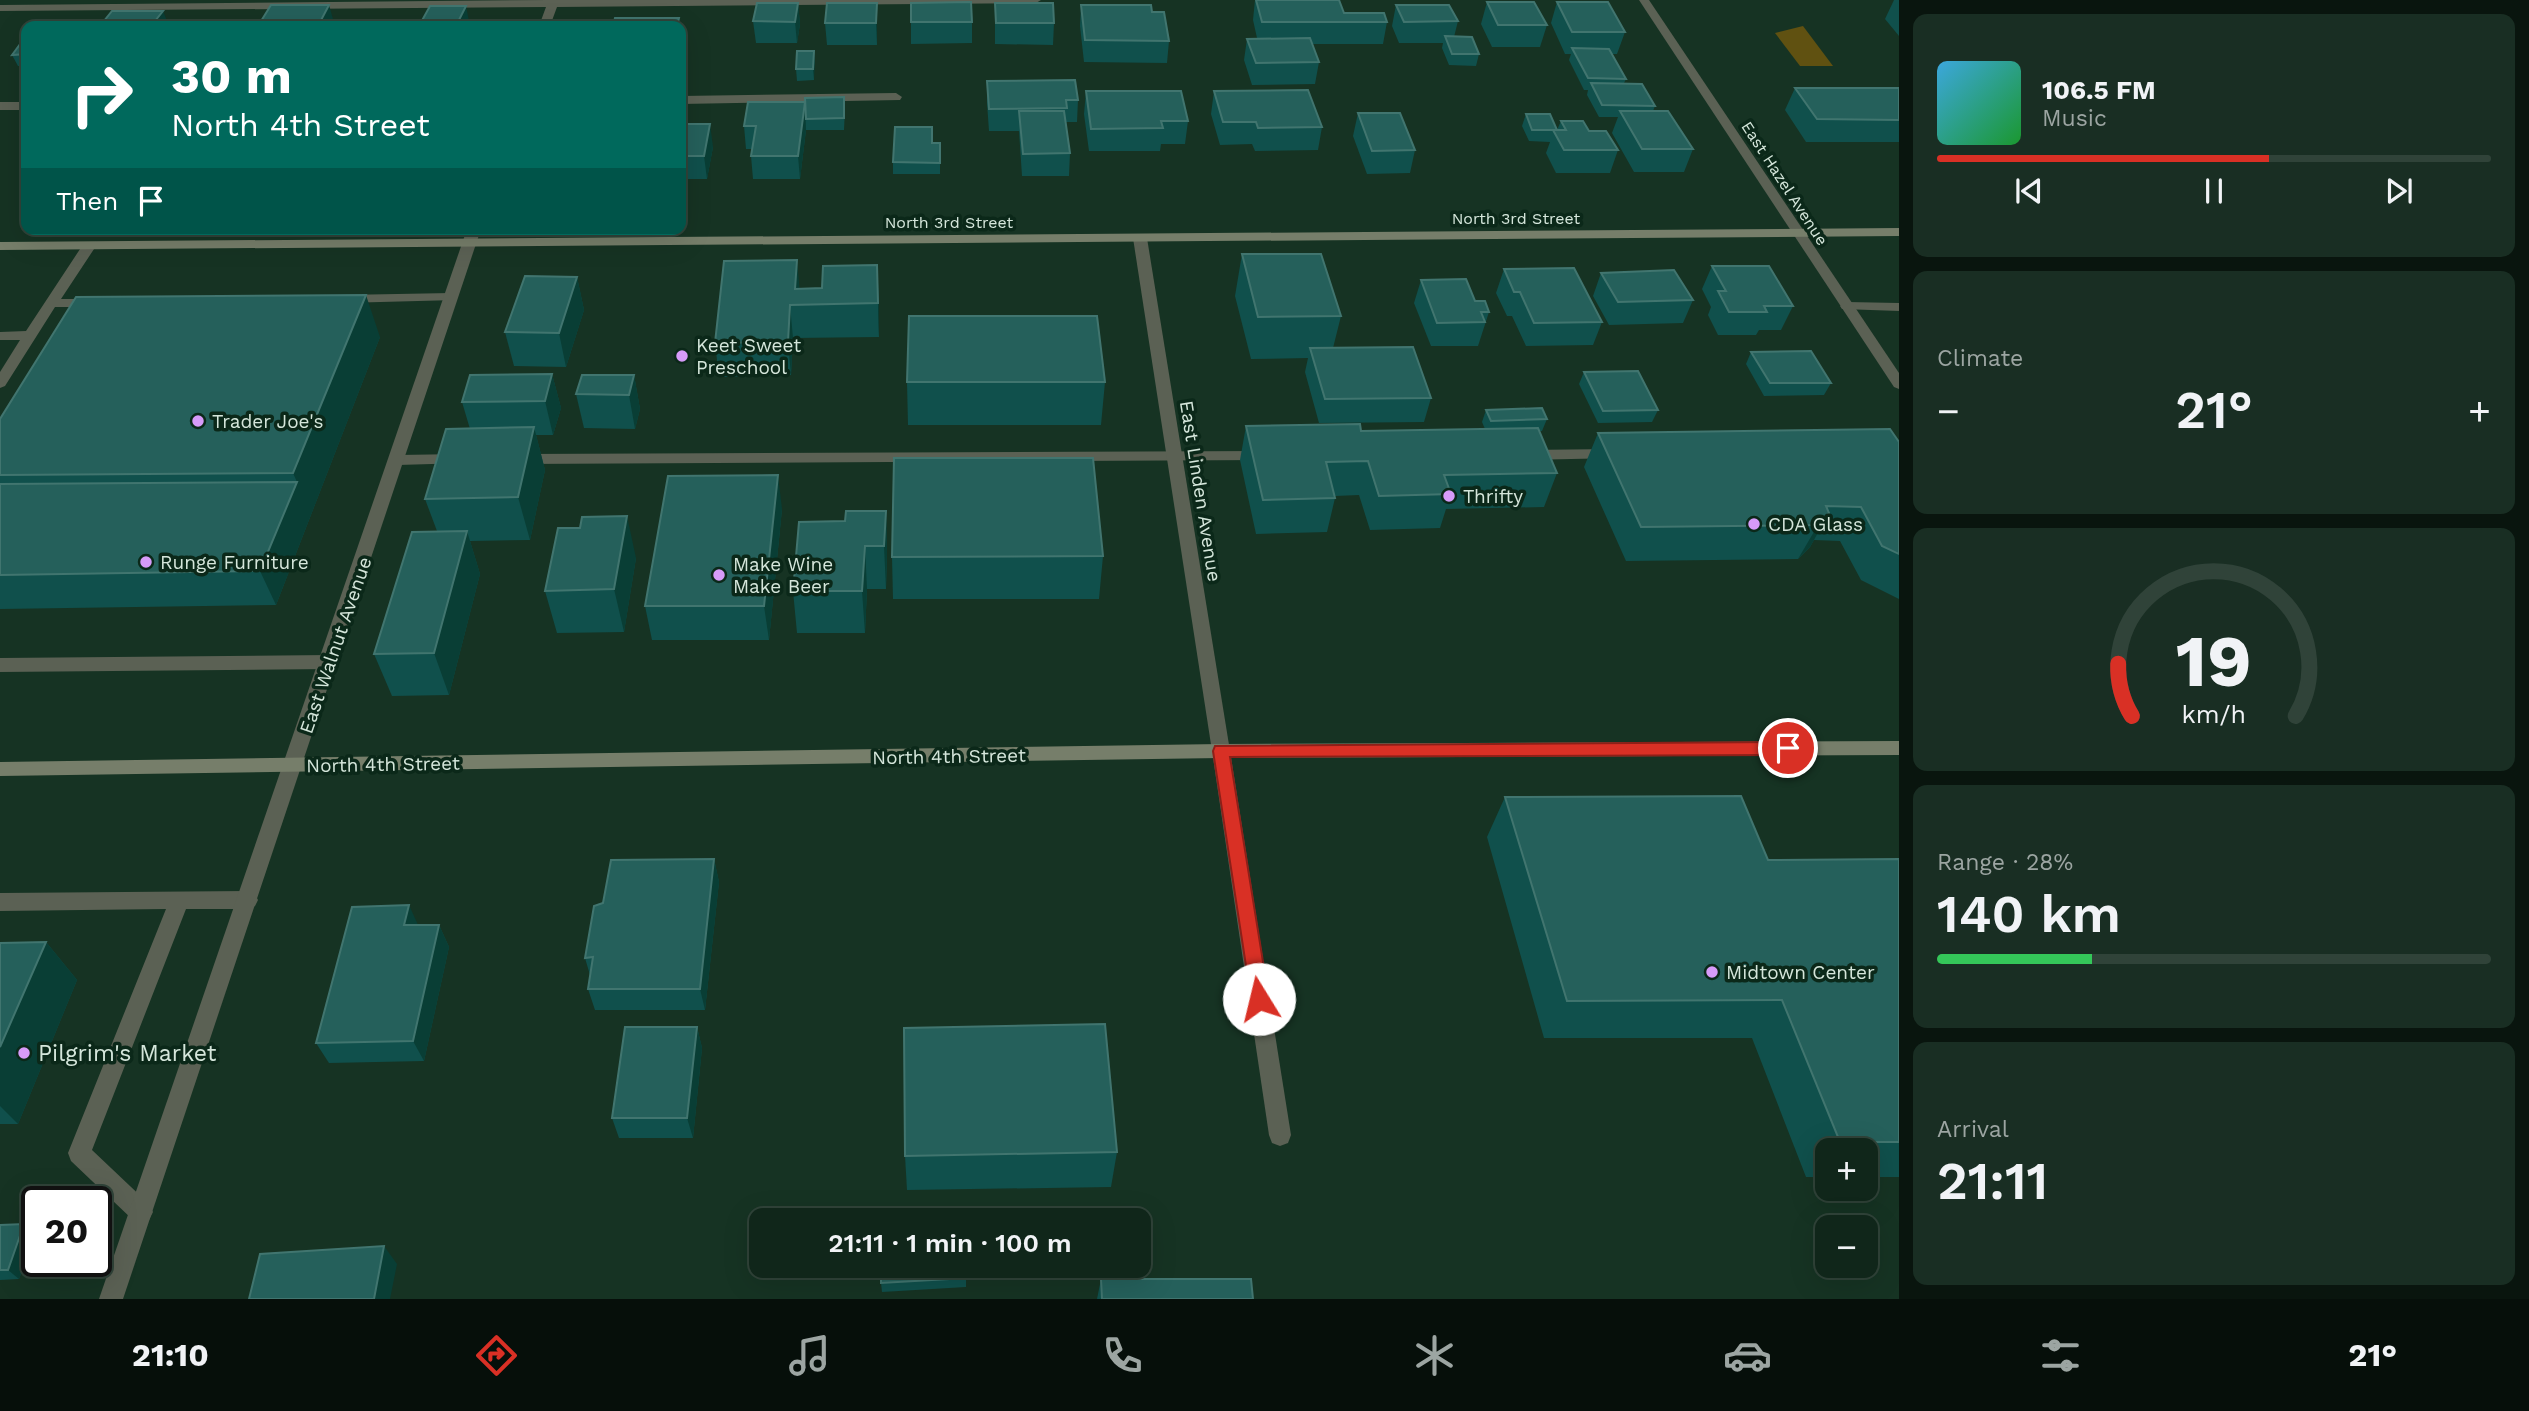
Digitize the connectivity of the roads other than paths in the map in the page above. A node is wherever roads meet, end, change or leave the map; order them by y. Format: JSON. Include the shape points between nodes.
{"nodes":[{"id":1,"x":1036,"y":0,"type":"edge"},
{"id":2,"x":1644,"y":0,"type":"edge"},
{"id":3,"x":553,"y":2,"type":"edge"},
{"id":4,"x":4,"y":7,"type":"edge"},
{"id":5,"x":547,"y":21,"type":"edge"},
{"id":6,"x":897,"y":97,"type":"dead end"},
{"id":7,"x":686,"y":100,"type":"edge"},
{"id":8,"x":0,"y":106,"type":"edge"},
{"id":9,"x":21,"y":106,"type":"edge"},
{"id":10,"x":1899,"y":232,"type":"edge"},
{"id":11,"x":1797,"y":233,"type":"junction"},
{"id":12,"x":472,"y":237,"type":"edge"},
{"id":13,"x":1140,"y":238,"type":"junction"},
{"id":14,"x":0,"y":246,"type":"edge"},
{"id":15,"x":89,"y":246,"type":"junction"},
{"id":16,"x":451,"y":297,"type":"junction"},
{"id":17,"x":331,"y":301,"type":"edge"},
{"id":18,"x":51,"y":303,"type":"junction"},
{"id":19,"x":104,"y":304,"type":"edge"},
{"id":20,"x":1847,"y":306,"type":"junction"},
{"id":21,"x":1899,"y":307,"type":"edge"},
{"id":22,"x":30,"y":335,"type":"junction"},
{"id":23,"x":0,"y":336,"type":"edge"},
{"id":24,"x":0,"y":383,"type":"edge"},
{"id":25,"x":1899,"y":384,"type":"edge"},
{"id":26,"x":1627,"y":454,"type":"edge"},
{"id":27,"x":1502,"y":455,"type":"edge"},
{"id":28,"x":1174,"y":456,"type":"junction"},
{"id":29,"x":1278,"y":456,"type":"edge"},
{"id":30,"x":475,"y":459,"type":"edge"},
{"id":31,"x":502,"y":459,"type":"edge"},
{"id":32,"x":398,"y":460,"type":"junction"},
{"id":33,"x":329,"y":662,"type":"junction"},
{"id":34,"x":0,"y":665,"type":"edge"},
{"id":35,"x":1899,"y":748,"type":"edge"},
{"id":36,"x":1221,"y":751,"type":"junction"},
{"id":37,"x":294,"y":766,"type":"junction"},
{"id":38,"x":0,"y":769,"type":"edge"},
{"id":39,"x":248,"y":900,"type":"junction"},
{"id":40,"x":179,"y":901,"type":"junction"},
{"id":41,"x":0,"y":902,"type":"edge"},
{"id":42,"x":1280,"y":1135,"type":"dead end"},
{"id":43,"x":141,"y":1212,"type":"junction"},
{"id":44,"x":111,"y":1299,"type":"edge"}],
"edges":[{"from":1,"to":3,"type":"street"},
{"from":2,"to":11,"type":"street","name":"East Hazel Avenue"},
{"from":3,"to":4,"type":"street"},
{"from":3,"to":5,"type":"street"},
{"from":6,"to":7,"type":"street"},
{"from":8,"to":9,"type":"street"},
{"from":10,"to":11,"type":"main road","name":"North 3rd Street"},
{"from":11,"to":13,"type":"main road","name":"North 3rd Street"},
{"from":11,"to":20,"type":"street","name":"East Hazel Avenue"},
{"from":12,"to":13,"type":"main road","name":"North 3rd Street"},
{"from":12,"to":15,"type":"main road","name":"North 3rd Street"},
{"from":12,"to":16,"type":"street","name":"East Walnut Avenue"},
{"from":13,"to":28,"type":"street","name":"East Linden Avenue"},
{"from":14,"to":15,"type":"main road","name":"North 3rd Street"},
{"from":15,"to":18,"type":"street"},
{"from":16,"to":17,"type":"street"},
{"from":16,"to":32,"type":"street","name":"East Walnut Avenue"},
{"from":18,"to":19,"type":"street"},
{"from":18,"to":22,"type":"street"},
{"from":20,"to":21,"type":"street"},
{"from":20,"to":25,"type":"street","name":"East Hazel Avenue"},
{"from":22,"to":23,"type":"street"},
{"from":22,"to":24,"type":"street"},
{"from":26,"to":27,"type":"street"},
{"from":28,"to":29,"type":"street"},
{"from":28,"to":31,"type":"street"},
{"from":28,"to":36,"type":"street","name":"East Linden Avenue"},
{"from":30,"to":32,"type":"street"},
{"from":32,"to":33,"type":"street","name":"East Walnut Avenue"},
{"from":33,"to":34,"type":"street"},
{"from":33,"to":37,"type":"street","name":"East Walnut Avenue"},
{"from":35,"to":36,"type":"main road","name":"North 4th Street"},
{"from":36,"to":37,"type":"main road","name":"North 4th Street"},
{"from":36,"to":42,"type":"street","name":"East Linden Avenue"},
{"from":37,"to":38,"type":"main road","name":"North 4th Street"},
{"from":37,"to":39,"type":"street","name":"East Walnut Avenue"},
{"from":39,"to":40,"type":"street"},
{"from":39,"to":43,"type":"street","name":"East Walnut Avenue"},
{"from":40,"to":41,"type":"street"},
{"from":40,"to":43,"type":"street","via":[[79,1153]]},
{"from":43,"to":44,"type":"street","name":"East Walnut Avenue"}]}
